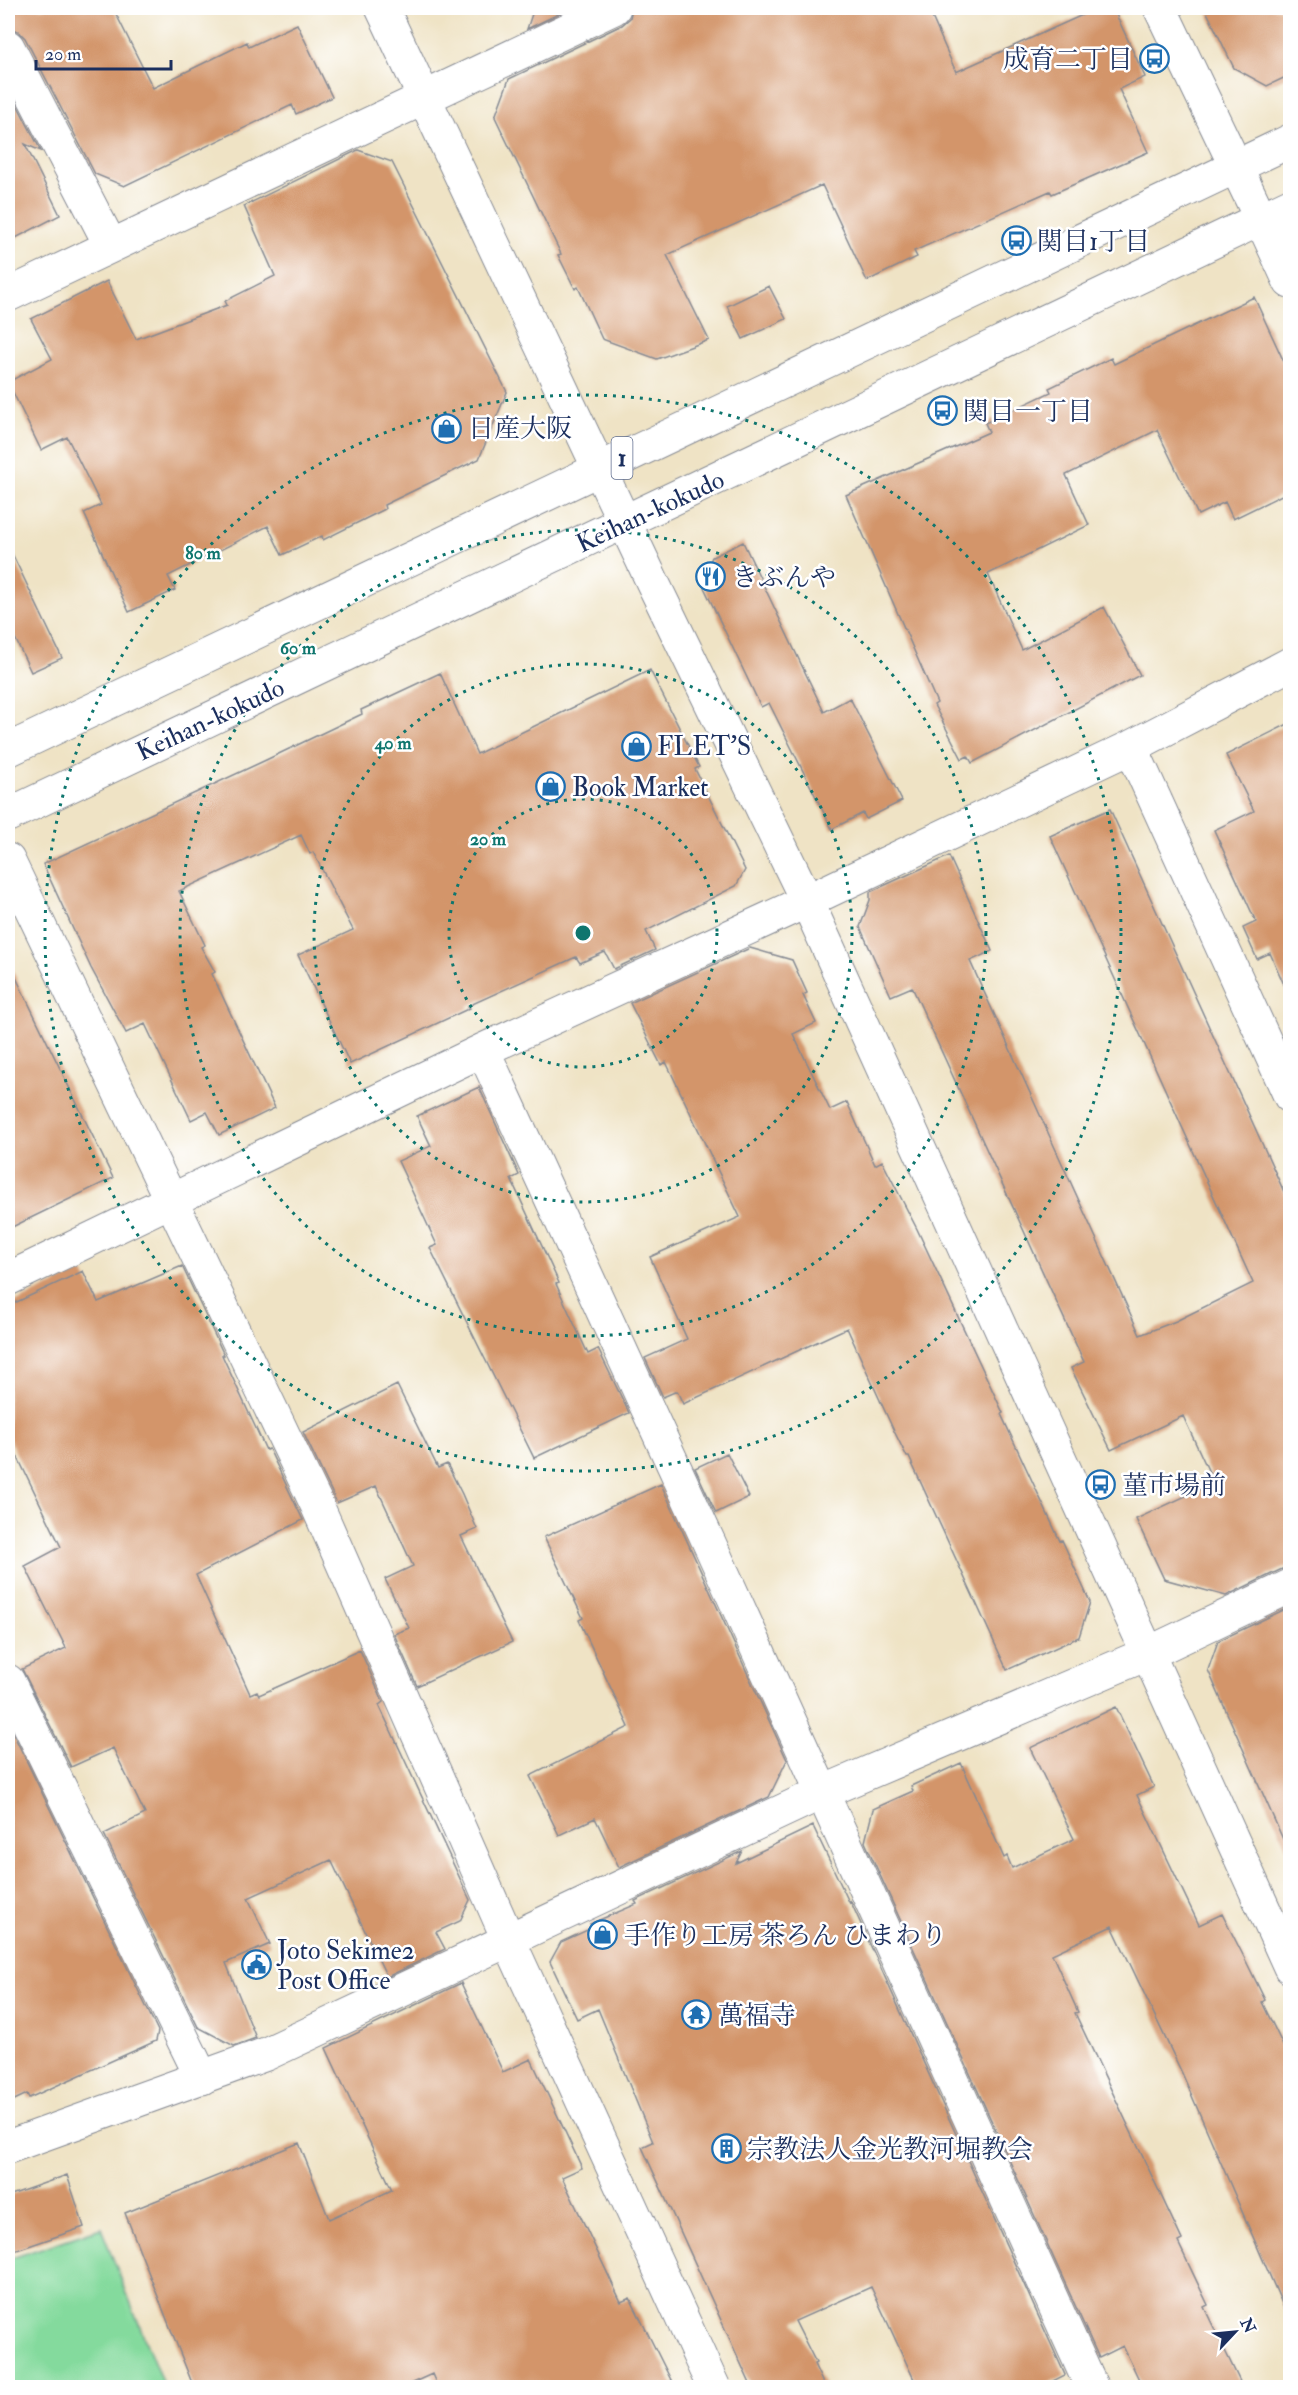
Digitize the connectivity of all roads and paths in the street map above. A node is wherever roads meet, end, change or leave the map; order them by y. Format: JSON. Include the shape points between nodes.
{"nodes":[{"id":1,"x":382,"y":8,"type":"edge"},
{"id":2,"x":614,"y":8,"type":"edge"},
{"id":3,"x":1160,"y":8,"type":"edge"},
{"id":4,"x":8,"y":47,"type":"edge"},
{"id":5,"x":424,"y":98,"type":"junction"},
{"id":6,"x":1290,"y":141,"type":"edge"},
{"id":7,"x":1235,"y":165,"type":"junction"},
{"id":8,"x":1290,"y":205,"type":"edge"},
{"id":9,"x":1261,"y":219,"type":"junction"},
{"id":10,"x":111,"y":246,"type":"junction"},
{"id":11,"x":1290,"y":282,"type":"edge"},
{"id":12,"x":8,"y":295,"type":"edge"},
{"id":13,"x":600,"y":468,"type":"junction"},
{"id":14,"x":626,"y":523,"type":"junction"},
{"id":15,"x":1290,"y":664,"type":"edge"},
{"id":16,"x":1131,"y":747,"type":"junction"},
{"id":17,"x":8,"y":750,"type":"edge"},
{"id":18,"x":8,"y":815,"type":"edge"},
{"id":19,"x":8,"y":860,"type":"edge"},
{"id":20,"x":807,"y":901,"type":"junction"},
{"id":21,"x":483,"y":1050,"type":"junction"},
{"id":22,"x":1290,"y":1096,"type":"edge"},
{"id":23,"x":170,"y":1200,"type":"junction"},
{"id":24,"x":8,"y":1279,"type":"edge"},
{"id":25,"x":1290,"y":1586,"type":"edge"},
{"id":26,"x":1149,"y":1653,"type":"junction"},
{"id":27,"x":8,"y":1681,"type":"edge"},
{"id":28,"x":823,"y":1792,"type":"junction"},
{"id":29,"x":509,"y":1941,"type":"junction"},
{"id":30,"x":1290,"y":1968,"type":"edge"},
{"id":31,"x":202,"y":2078,"type":"junction"},
{"id":32,"x":8,"y":2147,"type":"edge"},
{"id":33,"x":714,"y":2388,"type":"edge"},
{"id":34,"x":1092,"y":2388,"type":"edge"}],
"edges":[{"from":1,"to":5,"type":"main road"},
{"from":2,"to":5,"type":"main road"},
{"from":3,"to":7,"type":"main road"},
{"from":4,"to":10,"type":"main road"},
{"from":5,"to":10,"type":"main road"},
{"from":5,"to":13,"type":"main road"},
{"from":6,"to":7,"type":"main road","number":"1"},
{"from":7,"to":9,"type":"main road"},
{"from":7,"to":13,"type":"main road","number":"1"},
{"from":8,"to":9,"type":"main road","name":"Keihan-kokudo","number":"1"},
{"from":9,"to":11,"type":"main road"},
{"from":9,"to":14,"type":"main road","name":"Keihan-kokudo","number":"1"},
{"from":10,"to":12,"type":"main road"},
{"from":13,"to":14,"type":"main road"},
{"from":13,"to":17,"type":"main road","number":"1"},
{"from":14,"to":18,"type":"main road","name":"Keihan-kokudo","number":"1"},
{"from":14,"to":20,"type":"main road"},
{"from":15,"to":16,"type":"main road"},
{"from":16,"to":20,"type":"main road"},
{"from":16,"to":22,"type":"main road"},
{"from":19,"to":23,"type":"main road"},
{"from":20,"to":21,"type":"main road"},
{"from":20,"to":26,"type":"main road"},
{"from":21,"to":23,"type":"main road"},
{"from":21,"to":28,"type":"main road"},
{"from":23,"to":24,"type":"main road"},
{"from":23,"to":29,"type":"main road","via":[[317,1505]]},
{"from":25,"to":26,"type":"main road"},
{"from":26,"to":28,"type":"main road"},
{"from":26,"to":30,"type":"main road"},
{"from":27,"to":31,"type":"main road"},
{"from":28,"to":29,"type":"main road"},
{"from":28,"to":34,"type":"main road"},
{"from":29,"to":31,"type":"main road","via":[[266,2054]]},
{"from":29,"to":33,"type":"main road"},
{"from":31,"to":32,"type":"main road"}]}
